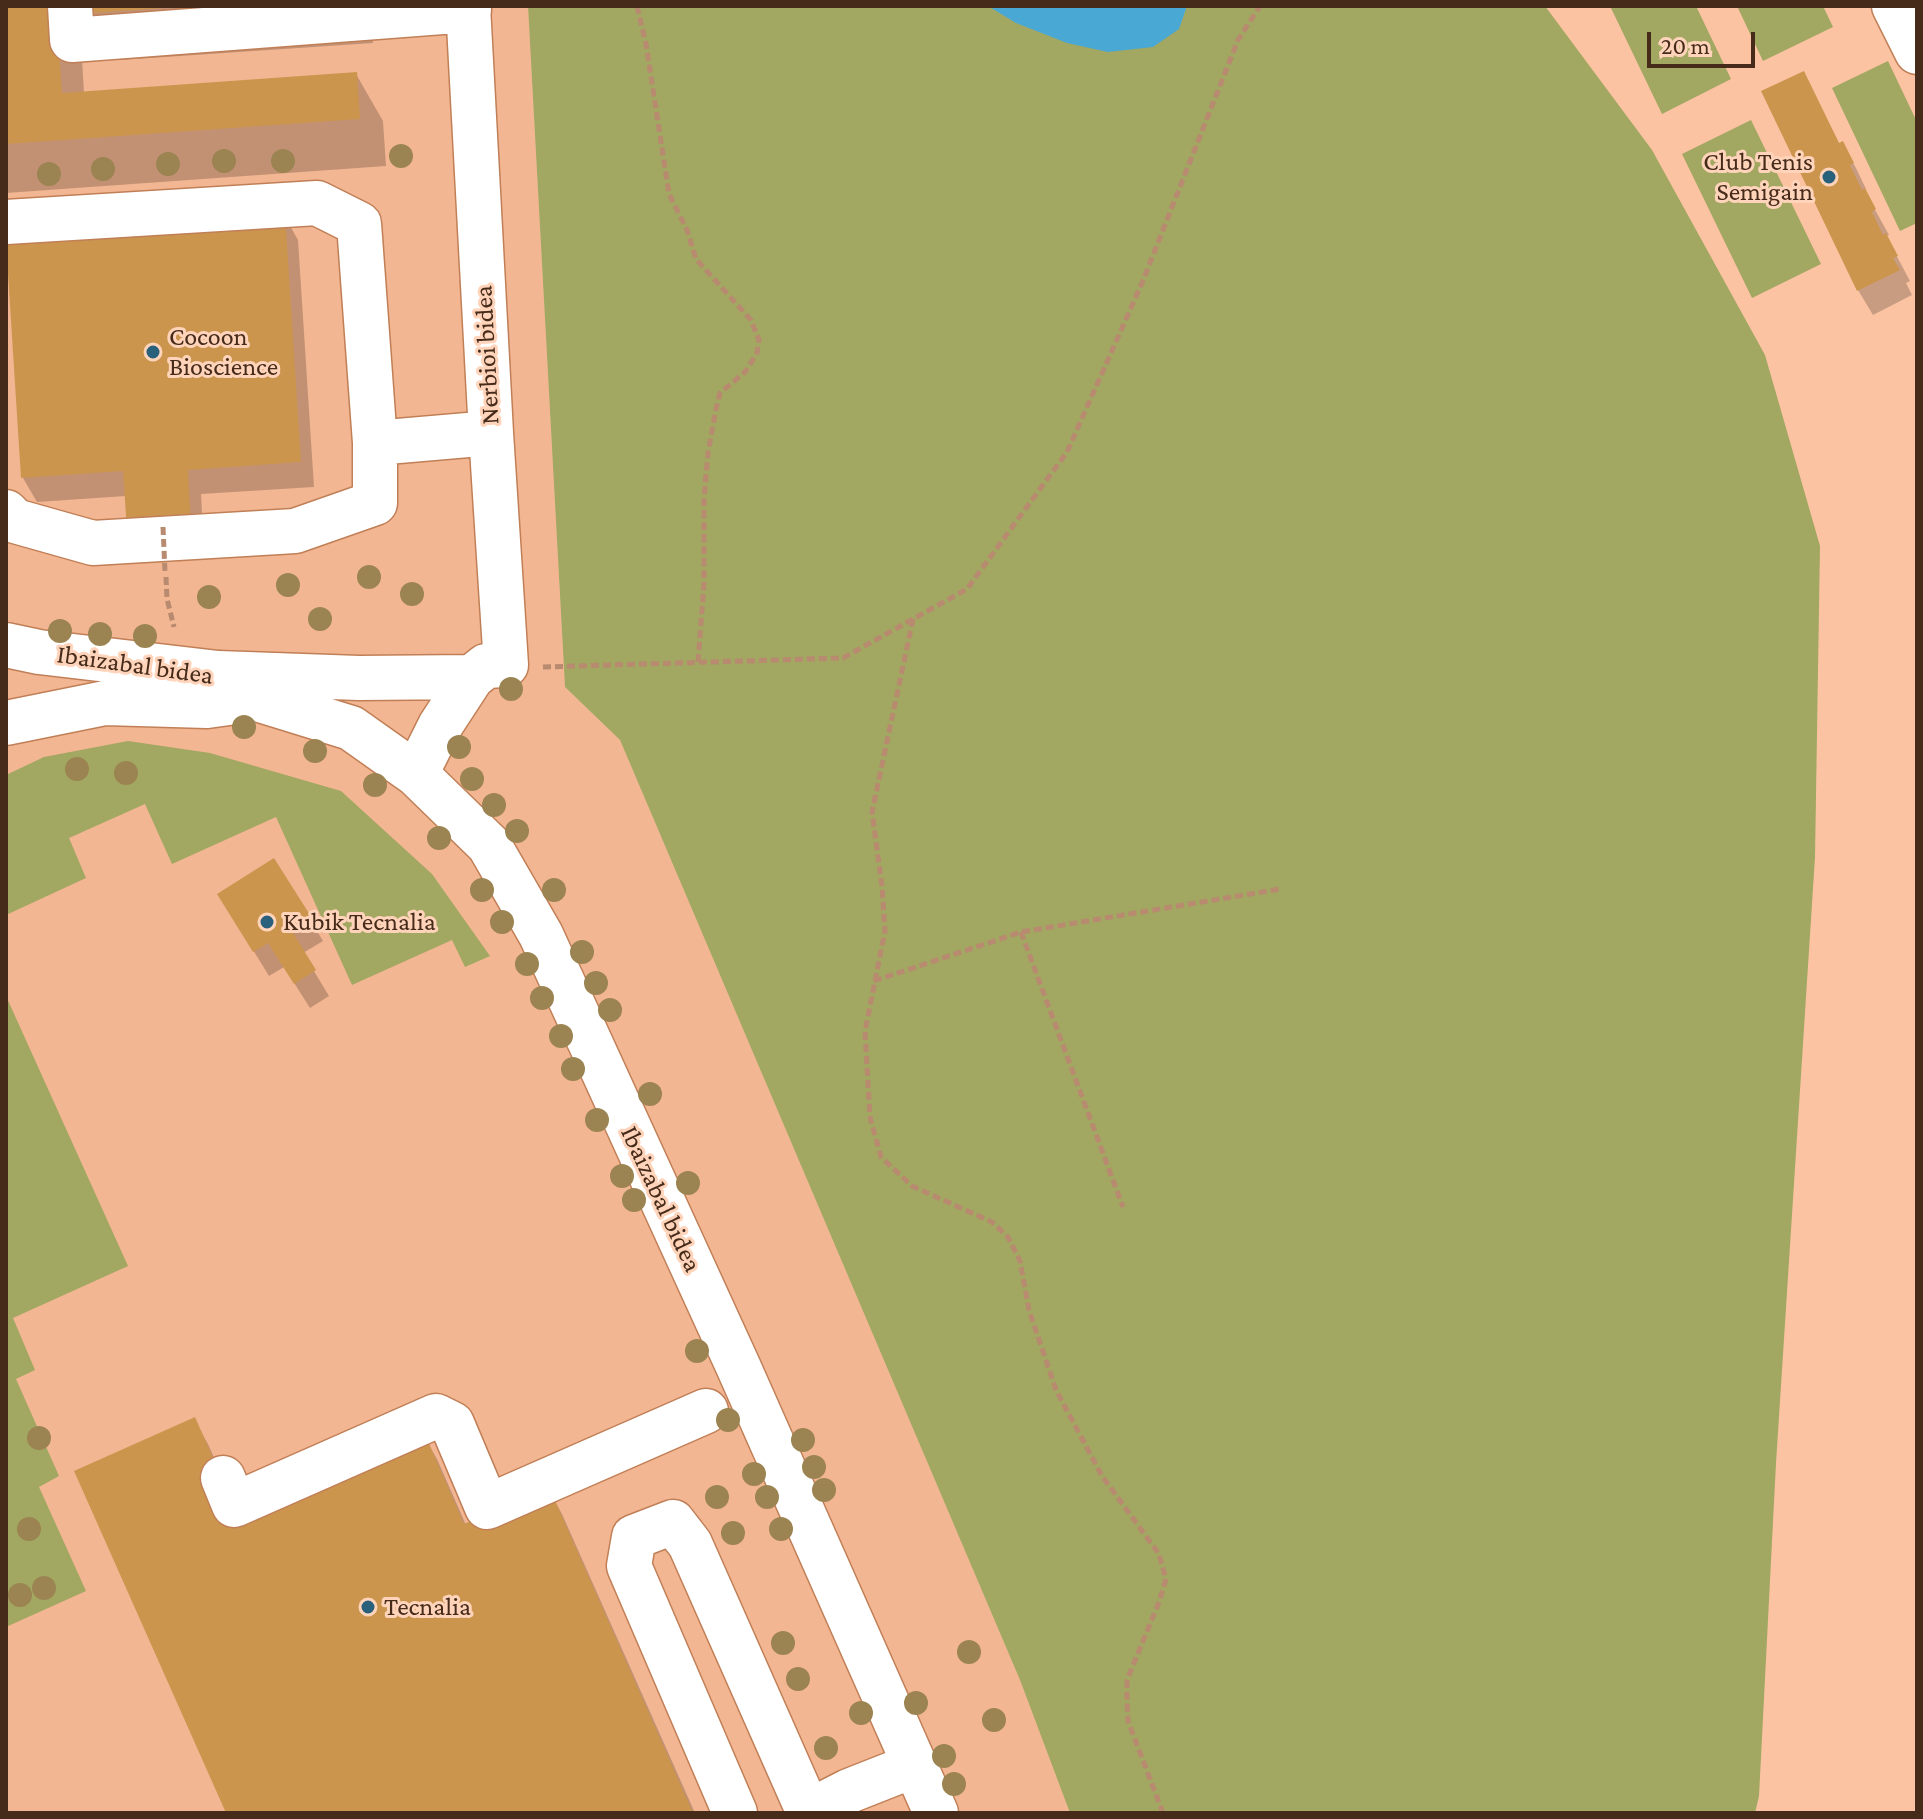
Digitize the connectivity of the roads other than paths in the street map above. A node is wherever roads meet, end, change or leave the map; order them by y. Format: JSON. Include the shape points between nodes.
{"nodes":[{"id":1,"x":70,"y":6,"type":"edge"},
{"id":2,"x":1894,"y":6,"type":"edge"},
{"id":3,"x":468,"y":8,"type":"edge"},
{"id":4,"x":1917,"y":52,"type":"edge"},
{"id":5,"x":6,"y":222,"type":"edge"},
{"id":6,"x":491,"y":433,"type":"junction"},
{"id":7,"x":375,"y":443,"type":"junction"},
{"id":8,"x":6,"y":512,"type":"edge"},
{"id":9,"x":6,"y":645,"type":"edge"},
{"id":10,"x":489,"y":671,"type":"junction"},
{"id":11,"x":218,"y":673,"type":"junction"},
{"id":12,"x":257,"y":699,"type":"junction"},
{"id":13,"x":6,"y":723,"type":"edge"},
{"id":14,"x":416,"y":774,"type":"junction"},
{"id":15,"x":706,"y":1411,"type":"dead end"},
{"id":16,"x":223,"y":1478,"type":"dead end"},
{"id":17,"x":915,"y":1765,"type":"junction"},
{"id":18,"x":808,"y":1812,"type":"edge"},
{"id":19,"x":735,"y":1813,"type":"edge"},
{"id":20,"x":936,"y":1813,"type":"edge"}],
"edges":[{"from":1,"to":3,"type":"street","via":[[72,40]]},
{"from":2,"to":4,"type":"street"},
{"from":3,"to":6,"type":"street","name":"Nerbioi bidea"},
{"from":5,"to":7,"type":"street","via":[[317,203],[359,224]]},
{"from":6,"to":7,"type":"street"},
{"from":6,"to":10,"type":"street","name":"Nerbioi bidea"},
{"from":7,"to":8,"type":"street","via":[[375,503],[295,531],[93,543],[15,521]]},
{"from":9,"to":11,"type":"street","name":"Ibaizabal bidea"},
{"from":10,"to":11,"type":"street","via":[[359,678]]},
{"from":10,"to":14,"type":"street","via":[[440,726]]},
{"from":11,"to":12,"type":"street","name":"Ibaizabal bidea"},
{"from":12,"to":13,"type":"street","name":"Ibaizabal bidea","via":[[207,706],[105,703]]},
{"from":12,"to":14,"type":"street","name":"Ibaizabal bidea","via":[[351,728]]},
{"from":14,"to":17,"type":"street","name":"Ibaizabal bidea","via":[[489,845],[541,935]]},
{"from":15,"to":16,"type":"street","via":[[487,1507],[452,1424],[436,1416],[234,1505]]},
{"from":17,"to":18,"type":"street"},
{"from":17,"to":20,"type":"street","name":"Ibaizabal bidea"},
{"from":18,"to":19,"type":"street","via":[[690,1544],[673,1522],[634,1537],[629,1566]]}]}
